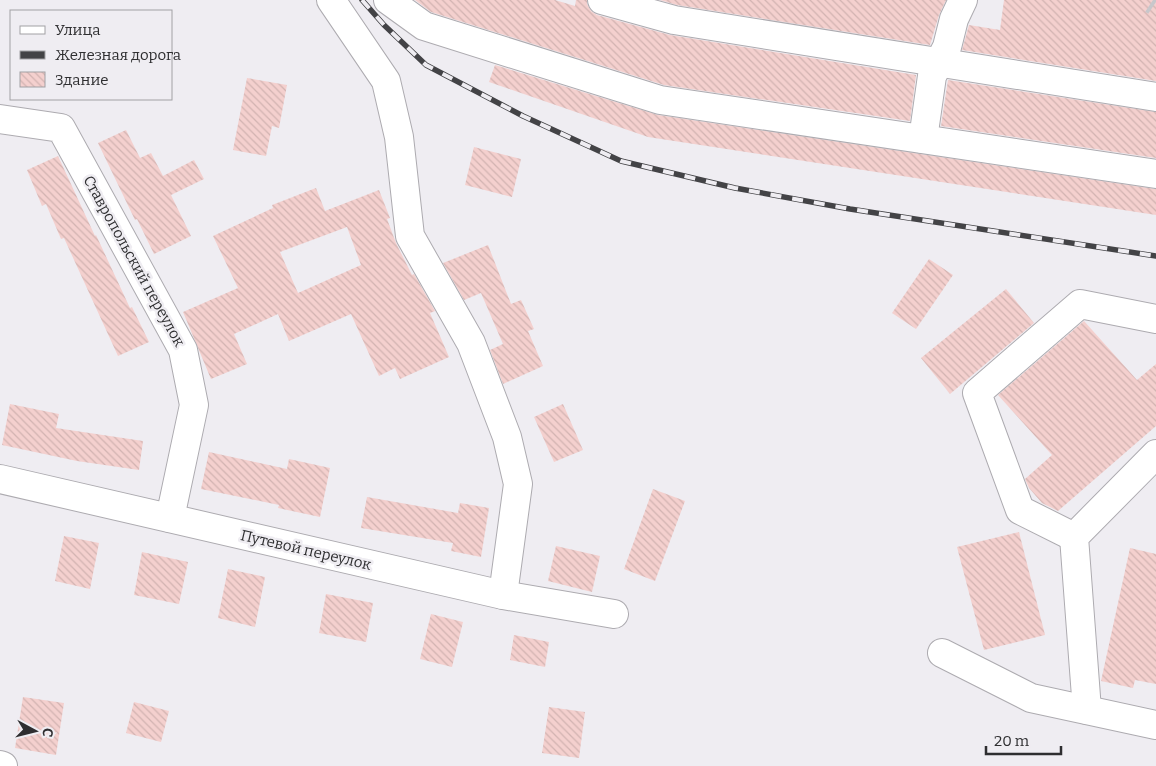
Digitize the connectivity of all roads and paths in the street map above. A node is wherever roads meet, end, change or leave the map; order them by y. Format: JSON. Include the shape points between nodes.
{"nodes":[{"id":1,"x":330,"y":0,"type":"edge"},
{"id":2,"x":388,"y":0,"type":"edge"},
{"id":3,"x":602,"y":0,"type":"edge"},
{"id":4,"x":963,"y":0,"type":"edge"},
{"id":5,"x":939,"y":62,"type":"junction"},
{"id":6,"x":1156,"y":97,"type":"edge"},
{"id":7,"x":0,"y":119,"type":"edge"},
{"id":8,"x":924,"y":139,"type":"junction"},
{"id":9,"x":1156,"y":174,"type":"edge"},
{"id":10,"x":1156,"y":319,"type":"edge"},
{"id":11,"x":1156,"y":454,"type":"edge"},
{"id":12,"x":0,"y":480,"type":"edge"},
{"id":13,"x":170,"y":518,"type":"junction"},
{"id":14,"x":1074,"y":537,"type":"junction"},
{"id":15,"x":503,"y":595,"type":"junction"},
{"id":16,"x":614,"y":614,"type":"dead end"},
{"id":17,"x":942,"y":653,"type":"dead end"},
{"id":18,"x":1087,"y":710,"type":"junction"},
{"id":19,"x":1156,"y":725,"type":"edge"}],
"edges":[{"from":1,"to":15,"type":"street","via":[[386,81],[399,137],[410,236],[471,343],[507,437],[518,484]]},
{"from":2,"to":8,"type":"street","via":[[424,26],[660,100]]},
{"from":3,"to":5,"type":"street","via":[[674,20]]},
{"from":4,"to":5,"type":"street"},
{"from":5,"to":6,"type":"street"},
{"from":5,"to":8,"type":"street","via":[[932,76]]},
{"from":7,"to":13,"type":"street","name":"Ставропольский переулок","via":[[61,128],[183,350],[194,405]]},
{"from":8,"to":9,"type":"street"},
{"from":10,"to":14,"type":"street","via":[[1080,304],[976,393],[1020,510]]},
{"from":11,"to":14,"type":"street"},
{"from":12,"to":13,"type":"street","name":"Путевой переулок"},
{"from":13,"to":15,"type":"street","name":"Путевой переулок"},
{"from":14,"to":18,"type":"street"},
{"from":15,"to":16,"type":"street","name":"Путевой переулок"},
{"from":17,"to":18,"type":"street","via":[[1031,698]]},
{"from":18,"to":19,"type":"street"}]}
